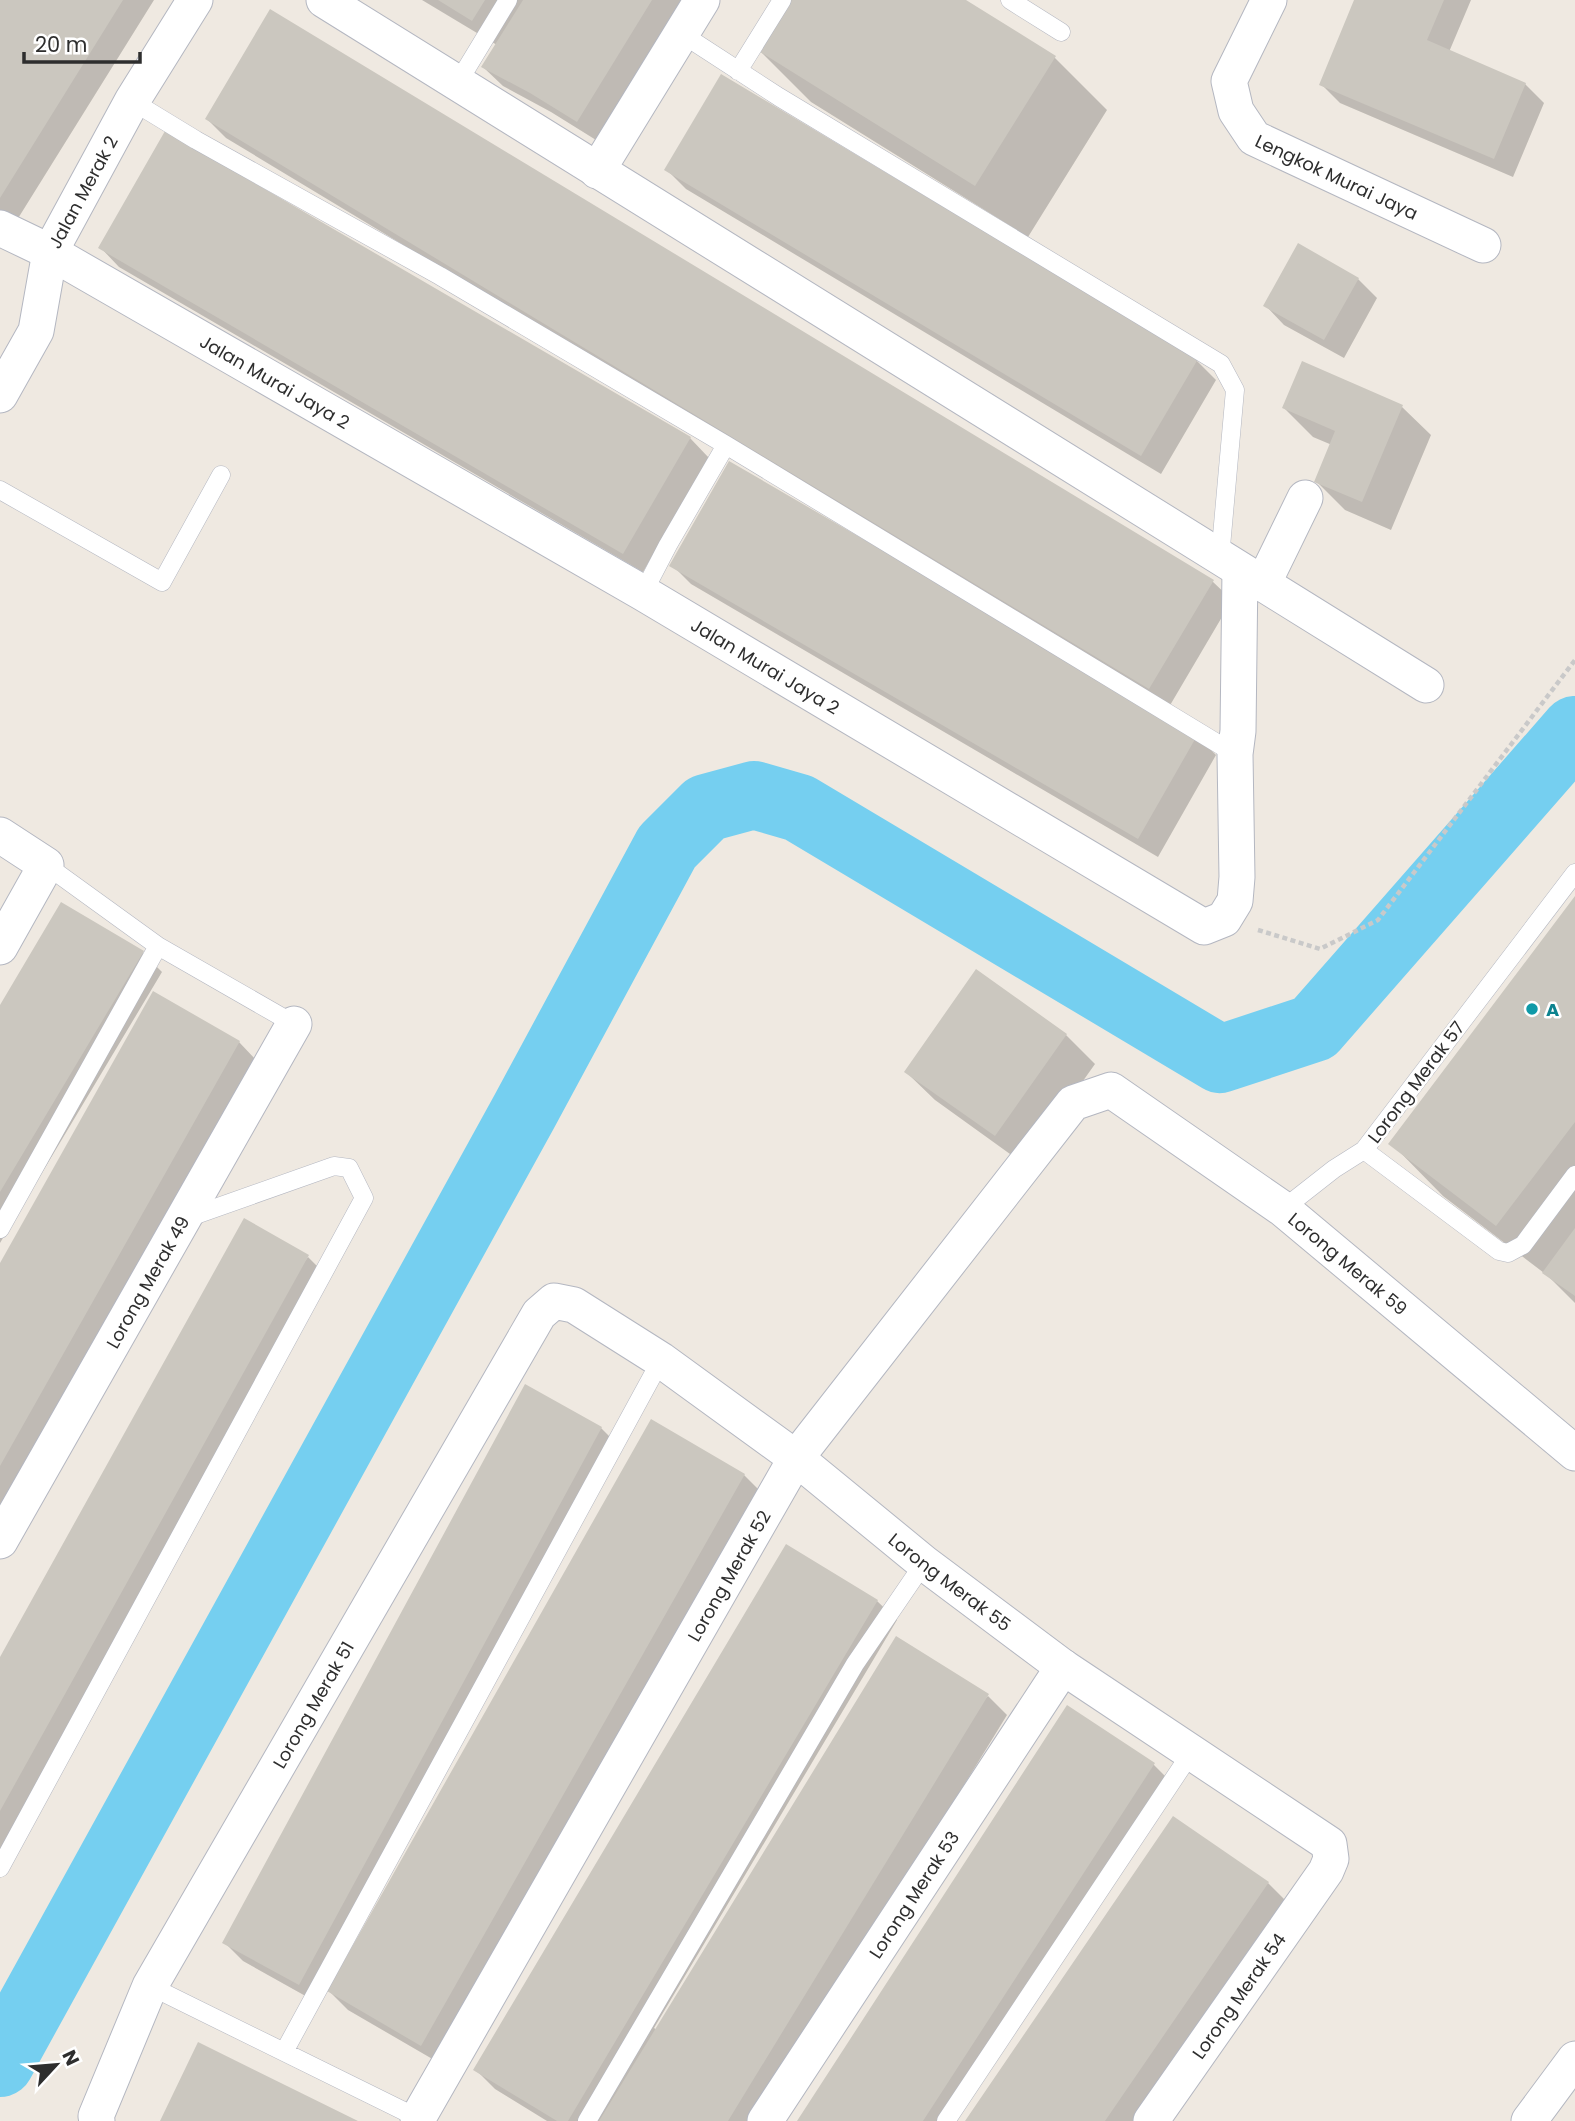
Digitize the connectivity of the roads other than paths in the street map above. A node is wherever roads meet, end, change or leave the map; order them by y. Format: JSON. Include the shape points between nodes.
{"nodes":[{"id":1,"x":195,"y":0,"type":"edge"},
{"id":2,"x":324,"y":0,"type":"edge"},
{"id":3,"x":508,"y":0,"type":"edge"},
{"id":4,"x":702,"y":0,"type":"edge"},
{"id":5,"x":782,"y":0,"type":"edge"},
{"id":6,"x":1010,"y":0,"type":"edge"},
{"id":7,"x":1269,"y":0,"type":"edge"},
{"id":8,"x":1061,"y":32,"type":"dead end"},
{"id":9,"x":682,"y":34,"type":"junction"},
{"id":10,"x":738,"y":71,"type":"junction"},
{"id":11,"x":457,"y":84,"type":"junction"},
{"id":12,"x":132,"y":101,"type":"junction"},
{"id":13,"x":597,"y":171,"type":"junction"},
{"id":14,"x":0,"y":228,"type":"edge"},
{"id":15,"x":1483,"y":245,"type":"dead end"},
{"id":16,"x":50,"y":252,"type":"junction"},
{"id":17,"x":0,"y":395,"type":"edge"},
{"id":18,"x":726,"y":445,"type":"junction"},
{"id":19,"x":221,"y":475,"type":"dead end"},
{"id":20,"x":0,"y":491,"type":"edge"},
{"id":21,"x":1305,"y":498,"type":"dead end"},
{"id":22,"x":1241,"y":571,"type":"junction"},
{"id":23,"x":643,"y":593,"type":"junction"},
{"id":24,"x":1426,"y":685,"type":"dead end"},
{"id":25,"x":1235,"y":754,"type":"junction"},
{"id":26,"x":0,"y":835,"type":"edge"},
{"id":27,"x":46,"y":865,"type":"junction"},
{"id":28,"x":1575,"y":873,"type":"edge"},
{"id":29,"x":159,"y":946,"type":"junction"},
{"id":30,"x":0,"y":947,"type":"edge"},
{"id":31,"x":293,"y":1024,"type":"joint"},
{"id":32,"x":1111,"y":1090,"type":"joint"},
{"id":33,"x":1364,"y":1150,"type":"junction"},
{"id":34,"x":1575,"y":1175,"type":"edge"},
{"id":35,"x":1283,"y":1209,"type":"junction"},
{"id":36,"x":183,"y":1219,"type":"junction"},
{"id":37,"x":0,"y":1229,"type":"edge"},
{"id":38,"x":554,"y":1301,"type":"joint"},
{"id":39,"x":661,"y":1360,"type":"junction"},
{"id":40,"x":1575,"y":1453,"type":"edge"},
{"id":41,"x":796,"y":1458,"type":"junction"},
{"id":42,"x":0,"y":1541,"type":"edge"},
{"id":43,"x":924,"y":1563,"type":"junction"},
{"id":44,"x":1063,"y":1667,"type":"junction"},
{"id":45,"x":1191,"y":1753,"type":"junction"},
{"id":46,"x":0,"y":1868,"type":"edge"},
{"id":47,"x":1326,"y":1871,"type":"joint"},
{"id":48,"x":149,"y":1986,"type":"junction"},
{"id":49,"x":284,"y":2052,"type":"junction"},
{"id":50,"x":1575,"y":2059,"type":"edge"},
{"id":51,"x":421,"y":2120,"type":"edge"},
{"id":52,"x":97,"y":2121,"type":"edge"},
{"id":53,"x":587,"y":2121,"type":"edge"},
{"id":54,"x":765,"y":2121,"type":"edge"},
{"id":55,"x":946,"y":2121,"type":"edge"},
{"id":56,"x":1151,"y":2121,"type":"edge"},
{"id":57,"x":1529,"y":2121,"type":"edge"}],
"edges":[{"from":1,"to":12,"type":"street","name":"Jalan Merak 2"},
{"from":2,"to":11,"type":"street"},
{"from":3,"to":11,"type":"lane"},
{"from":4,"to":9,"type":"street"},
{"from":5,"to":10,"type":"lane"},
{"from":6,"to":8,"type":"lane"},
{"from":7,"to":15,"type":"street","name":"Lengkok Murai Jaya","via":[[1229,81],[1237,111],[1254,138]]},
{"from":9,"to":10,"type":"lane"},
{"from":9,"to":13,"type":"street"},
{"from":10,"to":22,"type":"lane","via":[[1221,364],[1235,390],[1227,457]]},
{"from":11,"to":13,"type":"street"},
{"from":12,"to":16,"type":"street","name":"Jalan Merak 2"},
{"from":12,"to":18,"type":"lane"},
{"from":13,"to":22,"type":"street"},
{"from":14,"to":16,"type":"street","name":"Jalan Murai Jaya 2"},
{"from":16,"to":17,"type":"street","name":"Jalan Merak 2","via":[[36,331]]},
{"from":16,"to":23,"type":"street","name":"Jalan Murai Jaya 2"},
{"from":18,"to":23,"type":"lane"},
{"from":18,"to":25,"type":"lane"},
{"from":19,"to":20,"type":"lane","via":[[162,582]]},
{"from":21,"to":22,"type":"street"},
{"from":22,"to":24,"type":"street"},
{"from":22,"to":25,"type":"street"},
{"from":23,"to":25,"type":"street","name":"Jalan Murai Jaya 2","via":[[1204,927],[1224,919],[1235,901]]},
{"from":26,"to":27,"type":"street"},
{"from":27,"to":29,"type":"lane"},
{"from":27,"to":30,"type":"street"},
{"from":28,"to":33,"type":"lane","name":"Lorong Merak 57"},
{"from":29,"to":31,"type":"lane"},
{"from":29,"to":37,"type":"lane"},
{"from":31,"to":36,"type":"street","name":"Lorong Merak 49"},
{"from":32,"to":35,"type":"street","name":"Lorong Merak 59"},
{"from":32,"to":41,"type":"street","name":"Lorong Merak 52","via":[[1073,1103]]},
{"from":33,"to":34,"type":"lane","name":"Lorong Merak 57","via":[[1499,1251],[1508,1253],[1522,1245]]},
{"from":33,"to":35,"type":"lane"},
{"from":35,"to":40,"type":"street","name":"Lorong Merak 59"},
{"from":36,"to":42,"type":"street","name":"Lorong Merak 49"},
{"from":36,"to":46,"type":"lane","via":[[334,1166],[349,1168],[363,1198]]},
{"from":38,"to":39,"type":"street","name":"Lorong Merak 55","via":[[574,1305]]},
{"from":38,"to":48,"type":"street","name":"Lorong Merak 51","via":[[539,1314]]},
{"from":39,"to":41,"type":"street","name":"Lorong Merak 55"},
{"from":39,"to":49,"type":"lane"},
{"from":41,"to":43,"type":"street","name":"Lorong Merak 55"},
{"from":41,"to":51,"type":"street","name":"Lorong Merak 52"},
{"from":43,"to":44,"type":"street","name":"Lorong Merak 55"},
{"from":43,"to":53,"type":"lane","via":[[855,1664]]},
{"from":44,"to":45,"type":"street","name":"Lorong Merak 55"},
{"from":44,"to":54,"type":"street","name":"Lorong Merak 53"},
{"from":45,"to":47,"type":"street","name":"Lorong Merak 55","via":[[1329,1844],[1331,1859]]},
{"from":45,"to":55,"type":"lane"},
{"from":47,"to":56,"type":"street","name":"Lorong Merak 54"},
{"from":48,"to":49,"type":"lane"},
{"from":48,"to":52,"type":"street","name":"Lorong Merak 51"},
{"from":49,"to":51,"type":"lane"},
{"from":50,"to":57,"type":"street"}]}
